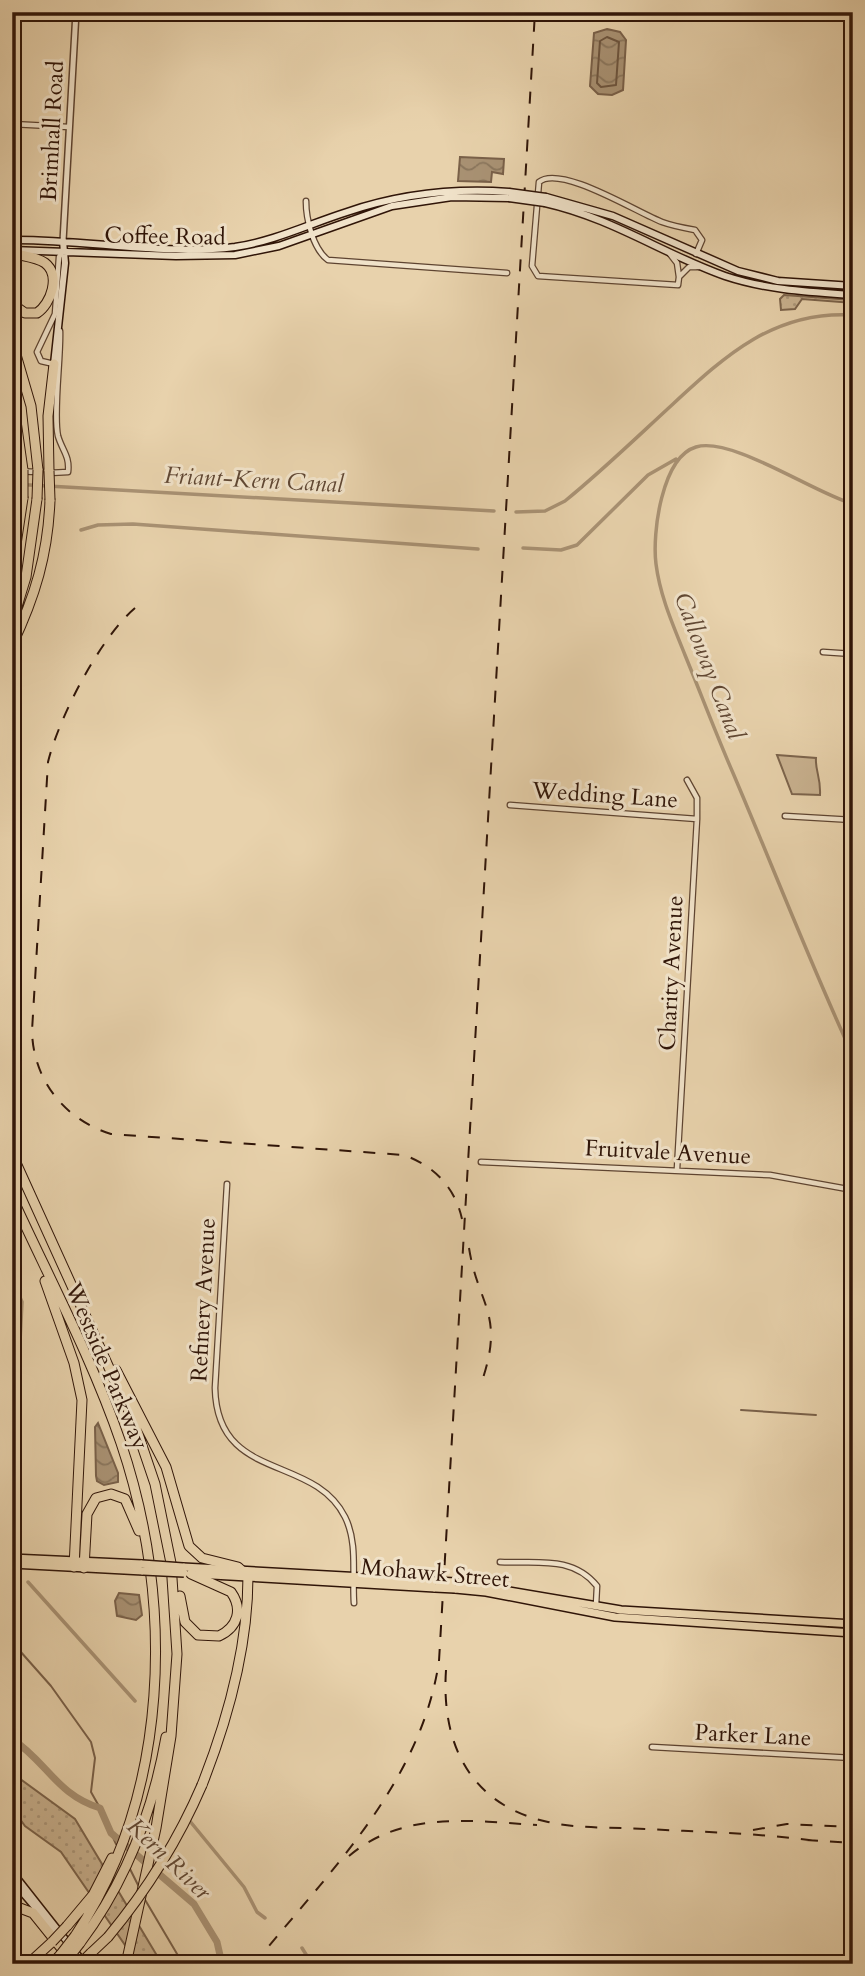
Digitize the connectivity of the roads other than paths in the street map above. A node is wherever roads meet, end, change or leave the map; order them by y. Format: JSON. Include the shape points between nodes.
{"nodes":[{"id":1,"x":76,"y":12,"type":"edge"},
{"id":2,"x":12,"y":124,"type":"edge"},
{"id":3,"x":69,"y":127,"type":"junction"},
{"id":4,"x":509,"y":195,"type":"junction"},
{"id":5,"x":545,"y":200,"type":"junction"},
{"id":6,"x":306,"y":201,"type":"dead end"},
{"id":7,"x":310,"y":226,"type":"junction"},
{"id":8,"x":313,"y":234,"type":"junction"},
{"id":9,"x":12,"y":240,"type":"edge"},
{"id":10,"x":63,"y":240,"type":"junction"},
{"id":11,"x":257,"y":243,"type":"junction"},
{"id":12,"x":164,"y":247,"type":"junction"},
{"id":13,"x":661,"y":247,"type":"junction"},
{"id":14,"x":63,"y":251,"type":"junction"},
{"id":15,"x":12,"y":252,"type":"edge"},
{"id":16,"x":134,"y":253,"type":"junction"},
{"id":17,"x":696,"y":254,"type":"junction"},
{"id":18,"x":216,"y":257,"type":"junction"},
{"id":19,"x":704,"y":267,"type":"junction"},
{"id":20,"x":507,"y":273,"type":"dead end"},
{"id":21,"x":678,"y":277,"type":"junction"},
{"id":22,"x":853,"y":286,"type":"edge"},
{"id":23,"x":853,"y":295,"type":"edge"},
{"id":24,"x":12,"y":304,"type":"edge"},
{"id":25,"x":12,"y":341,"type":"edge"},
{"id":26,"x":57,"y":362,"type":"junction"},
{"id":27,"x":12,"y":393,"type":"edge"},
{"id":28,"x":12,"y":416,"type":"edge"},
{"id":29,"x":22,"y":446,"type":"junction"},
{"id":30,"x":18,"y":470,"type":"edge"},
{"id":31,"x":12,"y":571,"type":"edge"},
{"id":32,"x":12,"y":623,"type":"edge"},
{"id":33,"x":12,"y":645,"type":"edge"},
{"id":34,"x":823,"y":652,"type":"dead end"},
{"id":35,"x":853,"y":654,"type":"edge"},
{"id":36,"x":687,"y":780,"type":"dead end"},
{"id":37,"x":510,"y":805,"type":"dead end"},
{"id":38,"x":785,"y":816,"type":"dead end"},
{"id":39,"x":697,"y":819,"type":"junction"},
{"id":40,"x":853,"y":820,"type":"edge"},
{"id":41,"x":12,"y":1154,"type":"edge"},
{"id":42,"x":481,"y":1162,"type":"dead end"},
{"id":43,"x":677,"y":1169,"type":"junction"},
{"id":44,"x":227,"y":1184,"type":"dead end"},
{"id":45,"x":853,"y":1190,"type":"edge"},
{"id":46,"x":12,"y":1196,"type":"edge"},
{"id":47,"x":23,"y":1220,"type":"junction"},
{"id":48,"x":94,"y":1332,"type":"junction"},
{"id":49,"x":155,"y":1484,"type":"junction"},
{"id":50,"x":12,"y":1558,"type":"edge"},
{"id":51,"x":500,"y":1562,"type":"dead end"},
{"id":52,"x":12,"y":1564,"type":"edge"},
{"id":53,"x":79,"y":1565,"type":"junction"},
{"id":54,"x":186,"y":1571,"type":"junction"},
{"id":55,"x":247,"y":1574,"type":"junction"},
{"id":56,"x":353,"y":1576,"type":"junction"},
{"id":57,"x":435,"y":1584,"type":"junction"},
{"id":58,"x":353,"y":1585,"type":"junction"},
{"id":59,"x":456,"y":1586,"type":"junction"},
{"id":60,"x":354,"y":1603,"type":"dead end"},
{"id":61,"x":596,"y":1607,"type":"junction"},
{"id":62,"x":732,"y":1616,"type":"junction"},
{"id":63,"x":154,"y":1619,"type":"junction"},
{"id":64,"x":701,"y":1623,"type":"junction"},
{"id":65,"x":853,"y":1624,"type":"edge"},
{"id":66,"x":853,"y":1633,"type":"edge"},
{"id":67,"x":176,"y":1638,"type":"junction"},
{"id":68,"x":652,"y":1747,"type":"dead end"},
{"id":69,"x":853,"y":1758,"type":"edge"},
{"id":70,"x":12,"y":1872,"type":"edge"},
{"id":71,"x":12,"y":1880,"type":"edge"},
{"id":72,"x":12,"y":1905,"type":"edge"},
{"id":73,"x":94,"y":1908,"type":"junction"},
{"id":74,"x":127,"y":1959,"type":"edge"},
{"id":75,"x":72,"y":1962,"type":"edge"},
{"id":76,"x":28,"y":1964,"type":"edge"},
{"id":77,"x":52,"y":1964,"type":"edge"}],
"edges":[{"from":1,"to":3,"type":"street","name":"Brimhall Road"},
{"from":2,"to":3,"type":"street"},
{"from":3,"to":10,"type":"street","name":"Brimhall Road"},
{"from":4,"to":5,"type":"main road","name":"Coffee Road","bridge":true},
{"from":4,"to":7,"type":"main road","name":"Coffee Road","via":[[451,191],[412,195]]},
{"from":4,"to":8,"type":"main road","name":"Coffee Road","via":[[413,202]]},
{"from":5,"to":13,"type":"main road","name":"Coffee Road","via":[[610,222]]},
{"from":5,"to":17,"type":"main road","name":"Coffee Road","via":[[613,216]]},
{"from":6,"to":7,"type":"street"},
{"from":7,"to":8,"type":"street"},
{"from":7,"to":11,"type":"main road","name":"Coffee Road"},
{"from":8,"to":18,"type":"main road","name":"Coffee Road","via":[[264,250]]},
{"from":8,"to":20,"type":"street","via":[[321,253],[335,261]]},
{"from":9,"to":10,"type":"main road","name":"Coffee Road"},
{"from":10,"to":12,"type":"main road","name":"Coffee Road"},
{"from":10,"to":14,"type":"main road","name":"Brimhall Road"},
{"from":11,"to":12,"type":"main road","name":"Coffee Road"},
{"from":11,"to":18,"type":"main road","via":[[254,248],[220,252]]},
{"from":12,"to":16,"type":"main road"},
{"from":13,"to":19,"type":"main road","name":"Coffee Road"},
{"from":13,"to":21,"type":"street","via":[[676,260]]},
{"from":14,"to":15,"type":"main road","name":"Coffee Road"},
{"from":14,"to":16,"type":"main road","name":"Coffee Road"},
{"from":14,"to":26,"type":"main road","name":"Brimhall Road"},
{"from":14,"to":26,"type":"street","name":"Brimhall Road","via":[[55,314],[37,352],[41,361]]},
{"from":15,"to":24,"type":"highway","via":[[44,262],[53,280],[49,302],[37,313],[24,313]]},
{"from":16,"to":18,"type":"main road","name":"Coffee Road"},
{"from":17,"to":21,"type":"street","via":[[702,240],[695,230],[662,222],[570,182],[549,177],[539,182],[532,266],[538,276],[678,285]]},
{"from":17,"to":22,"type":"main road","name":"Coffee Road","via":[[778,281]]},
{"from":19,"to":21,"type":"street","via":[[689,267]]},
{"from":19,"to":23,"type":"main road","name":"Coffee Road","via":[[777,289]]},
{"from":25,"to":32,"type":"highway","bridge":true,"via":[[31,406],[38,470],[29,565]]},
{"from":26,"to":30,"type":"street","name":"Brimhall Road","via":[[58,435],[67,453],[68,472]]},
{"from":26,"to":33,"type":"highway","bridge":true,"via":[[48,416],[50,500],[43,568]]},
{"from":27,"to":29,"type":"highway"},
{"from":28,"to":29,"type":"highway"},
{"from":29,"to":30,"type":"highway"},
{"from":30,"to":31,"type":"highway","bridge":true,"via":[[23,498]]},
{"from":34,"to":35,"type":"street"},
{"from":36,"to":39,"type":"street","name":"Charity Avenue","via":[[697,797]]},
{"from":37,"to":39,"type":"street","name":"Wedding Lane"},
{"from":38,"to":40,"type":"street"},
{"from":39,"to":43,"type":"street","name":"Charity Avenue"},
{"from":41,"to":48,"type":"highway","name":"Westside Parkway"},
{"from":42,"to":43,"type":"street","name":"Fruitvale Avenue"},
{"from":43,"to":45,"type":"street","name":"Fruitvale Avenue","via":[[779,1176]]},
{"from":44,"to":56,"type":"street","name":"Refinery Avenue","via":[[217,1408],[227,1432],[242,1450],[317,1485],[338,1506],[349,1530]]},
{"from":46,"to":47,"type":"highway","name":"Westside Parkway"},
{"from":47,"to":53,"type":"highway","via":[[81,1392]]},
{"from":47,"to":63,"type":"highway","name":"Westside Parkway","via":[[106,1402],[125,1456],[147,1547]]},
{"from":48,"to":49,"type":"highway","name":"Westside Parkway","via":[[135,1424]]},
{"from":48,"to":55,"type":"highway","via":[[162,1457],[189,1546],[201,1558]]},
{"from":49,"to":54,"type":"highway","via":[[170,1535],[185,1622],[204,1637],[225,1633],[237,1618],[235,1598],[222,1585]]},
{"from":49,"to":67,"type":"highway","name":"Westside Parkway","via":[[171,1563]]},
{"from":50,"to":53,"type":"main road","name":"Mohawk Street"},
{"from":51,"to":61,"type":"street","via":[[572,1565],[587,1573],[597,1586]]},
{"from":52,"to":53,"type":"main road","name":"Mohawk Street"},
{"from":53,"to":54,"type":"main road","name":"Mohawk Street","bridge":true},
{"from":53,"to":63,"type":"highway","via":[[90,1506],[104,1495],[123,1498],[139,1530]]},
{"from":54,"to":55,"type":"main road","name":"Mohawk Street"},
{"from":55,"to":56,"type":"main road","name":"Mohawk Street"},
{"from":55,"to":58,"type":"main road","name":"Mohawk Street"},
{"from":55,"to":75,"type":"highway","bridge":true,"via":[[232,1695],[202,1785],[163,1861],[108,1937]]},
{"from":56,"to":57,"type":"main road","name":"Mohawk Street"},
{"from":56,"to":58,"type":"street","name":"Refinery Avenue"},
{"from":57,"to":58,"type":"main road","name":"Mohawk Street"},
{"from":57,"to":59,"type":"main road","name":"Mohawk Street","bridge":true},
{"from":58,"to":60,"type":"street","name":"Refinery Avenue"},
{"from":59,"to":61,"type":"main road","name":"Mohawk Street"},
{"from":59,"to":64,"type":"main road","name":"Mohawk Street","via":[[615,1617]]},
{"from":61,"to":62,"type":"main road","name":"Mohawk Street"},
{"from":62,"to":64,"type":"main road","via":[[732,1621]]},
{"from":62,"to":65,"type":"main road","name":"Mohawk Street"},
{"from":63,"to":73,"type":"highway","name":"Westside Parkway","via":[[153,1700],[144,1766],[137,1799]]},
{"from":64,"to":66,"type":"main road","name":"Mohawk Street"},
{"from":67,"to":73,"type":"highway","via":[[164,1744],[147,1814],[124,1871]]},
{"from":67,"to":74,"type":"highway","bridge":true,"via":[[173,1724]]},
{"from":68,"to":69,"type":"street","name":"Parker Lane"},
{"from":70,"to":75,"type":"main road"},
{"from":71,"to":75,"type":"main road"},
{"from":72,"to":75,"type":"highway","via":[[33,1913]]},
{"from":73,"to":75,"type":"highway","bridge":true,"via":[[77,1940]]},
{"from":73,"to":76,"type":"highway","bridge":true,"via":[[67,1926]]},
{"from":75,"to":77,"type":"highway"}]}
